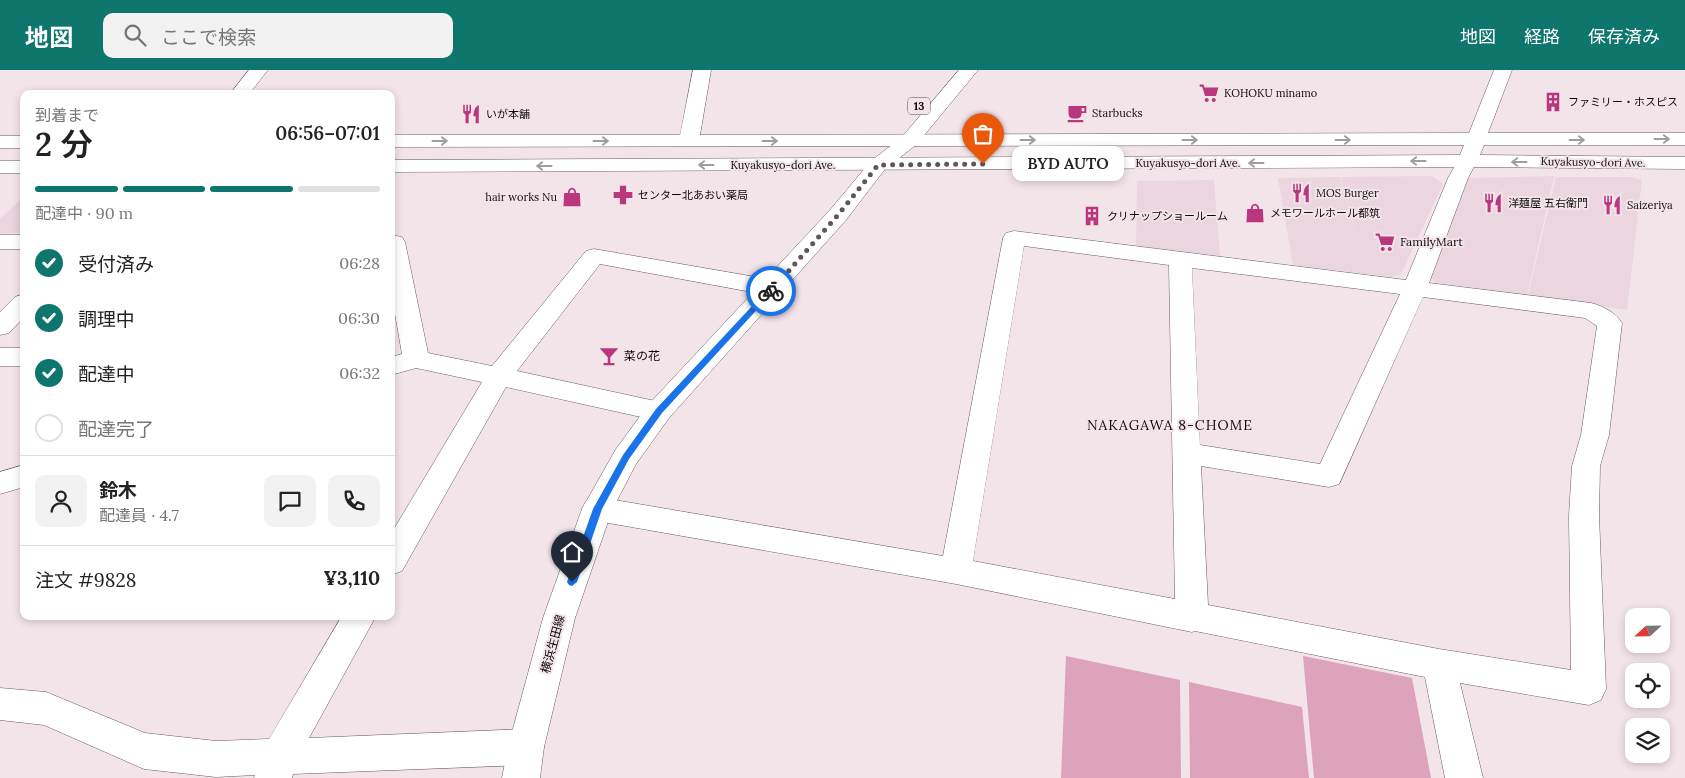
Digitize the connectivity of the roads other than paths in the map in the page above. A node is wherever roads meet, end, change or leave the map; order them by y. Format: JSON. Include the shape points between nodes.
{"nodes":[{"id":1,"x":259,"y":70,"type":"edge"},
{"id":2,"x":702,"y":70,"type":"edge"},
{"id":3,"x":950,"y":70,"type":"edge"},
{"id":4,"x":969,"y":70,"type":"edge"},
{"id":5,"x":1503,"y":70,"type":"edge"},
{"id":6,"x":242,"y":90,"type":"edge"},
{"id":7,"x":1685,"y":139,"type":"edge"},
{"id":8,"x":909,"y":140,"type":"junction"},
{"id":9,"x":1475,"y":140,"type":"junction"},
{"id":10,"x":395,"y":141,"type":"edge"},
{"id":11,"x":689,"y":141,"type":"junction"},
{"id":12,"x":0,"y":142,"type":"edge"},
{"id":13,"x":20,"y":142,"type":"edge"},
{"id":14,"x":882,"y":153,"type":"junction"},
{"id":15,"x":1467,"y":161,"type":"junction"},
{"id":16,"x":1685,"y":163,"type":"edge"},
{"id":17,"x":395,"y":166,"type":"edge"},
{"id":18,"x":0,"y":167,"type":"edge"},
{"id":19,"x":20,"y":167,"type":"edge"},
{"id":20,"x":0,"y":242,"type":"edge"},
{"id":21,"x":20,"y":242,"type":"edge"},
{"id":22,"x":395,"y":255,"type":"edge"},
{"id":23,"x":1180,"y":259,"type":"junction"},
{"id":24,"x":773,"y":288,"type":"junction"},
{"id":25,"x":1414,"y":290,"type":"junction"},
{"id":26,"x":20,"y":306,"type":"edge"},
{"id":27,"x":0,"y":327,"type":"edge"},
{"id":28,"x":0,"y":357,"type":"edge"},
{"id":29,"x":20,"y":357,"type":"edge"},
{"id":30,"x":403,"y":362,"type":"edge"},
{"id":31,"x":499,"y":376,"type":"junction"},
{"id":32,"x":659,"y":411,"type":"junction"},
{"id":33,"x":1186,"y":454,"type":"junction"},
{"id":34,"x":20,"y":477,"type":"edge"},
{"id":35,"x":0,"y":483,"type":"edge"},
{"id":36,"x":598,"y":509,"type":"junction"},
{"id":37,"x":395,"y":555,"type":"edge"},
{"id":38,"x":956,"y":571,"type":"junction"},
{"id":39,"x":1192,"y":618,"type":"junction"},
{"id":40,"x":358,"y":620,"type":"edge"},
{"id":41,"x":1439,"y":664,"type":"junction"},
{"id":42,"x":0,"y":704,"type":"edge"},
{"id":43,"x":524,"y":762,"type":"edge"},
{"id":44,"x":276,"y":767,"type":"edge"},
{"id":45,"x":1464,"y":778,"type":"edge"}],
"edges":[{"from":1,"to":6,"type":"street"},
{"from":2,"to":11,"type":"street"},
{"from":3,"to":14,"type":"street","name":"横浜生田線","number":"13"},
{"from":4,"to":8,"type":"street","name":"横浜生田線","number":"13"},
{"from":5,"to":9,"type":"street"},
{"from":9,"to":7,"type":"street","name":"Kuyakusyo-dori Ave.","one_way":true},
{"from":8,"to":9,"type":"street","name":"Kuyakusyo-dori Ave.","one_way":true},
{"from":8,"to":14,"type":"street","name":"横浜生田線","number":"13"},
{"from":9,"to":15,"type":"street"},
{"from":10,"to":11,"type":"street","name":"Kuyakusyo-dori Ave.","one_way":true},
{"from":11,"to":14,"type":"street","name":"Kuyakusyo-dori Ave.","one_way":true},
{"from":12,"to":13,"type":"street"},
{"from":15,"to":14,"type":"street","name":"Kuyakusyo-dori Ave.","one_way":true},
{"from":14,"to":17,"type":"street","name":"Kuyakusyo-dori Ave.","one_way":true},
{"from":14,"to":24,"type":"street","name":"横浜生田線","number":"13","via":[[838,215]]},
{"from":16,"to":15,"type":"street","name":"Kuyakusyo-dori Ave.","one_way":true},
{"from":15,"to":25,"type":"street"},
{"from":18,"to":19,"type":"street"},
{"from":20,"to":21,"type":"street"},
{"from":22,"to":30,"type":"street"},
{"from":23,"to":25,"type":"street"},
{"from":23,"to":33,"type":"street"},
{"from":23,"to":38,"type":"street","via":[[1014,238]]},
{"from":24,"to":31,"type":"street","via":[[594,256]]},
{"from":24,"to":32,"type":"street","name":"横浜生田線","number":"13"},
{"from":25,"to":33,"type":"street","via":[[1329,476]]},
{"from":25,"to":41,"type":"street","via":[[1591,311],[1610,324],[1595,435],[1586,466],[1584,516],[1589,689]]},
{"from":26,"to":27,"type":"street"},
{"from":28,"to":29,"type":"street"},
{"from":30,"to":31,"type":"street"},
{"from":31,"to":32,"type":"street"},
{"from":31,"to":37,"type":"street"},
{"from":32,"to":36,"type":"street","name":"横浜生田線","number":"13","via":[[626,457]]},
{"from":33,"to":39,"type":"street"},
{"from":34,"to":35,"type":"street"},
{"from":36,"to":38,"type":"street"},
{"from":36,"to":43,"type":"street","name":"横浜生田線","number":"13","via":[[559,618]]},
{"from":38,"to":39,"type":"street"},
{"from":39,"to":41,"type":"street"},
{"from":40,"to":44,"type":"street"},
{"from":41,"to":45,"type":"street"},
{"from":42,"to":44,"type":"street","via":[[46,709],[144,751]]},
{"from":43,"to":44,"type":"street"}]}
